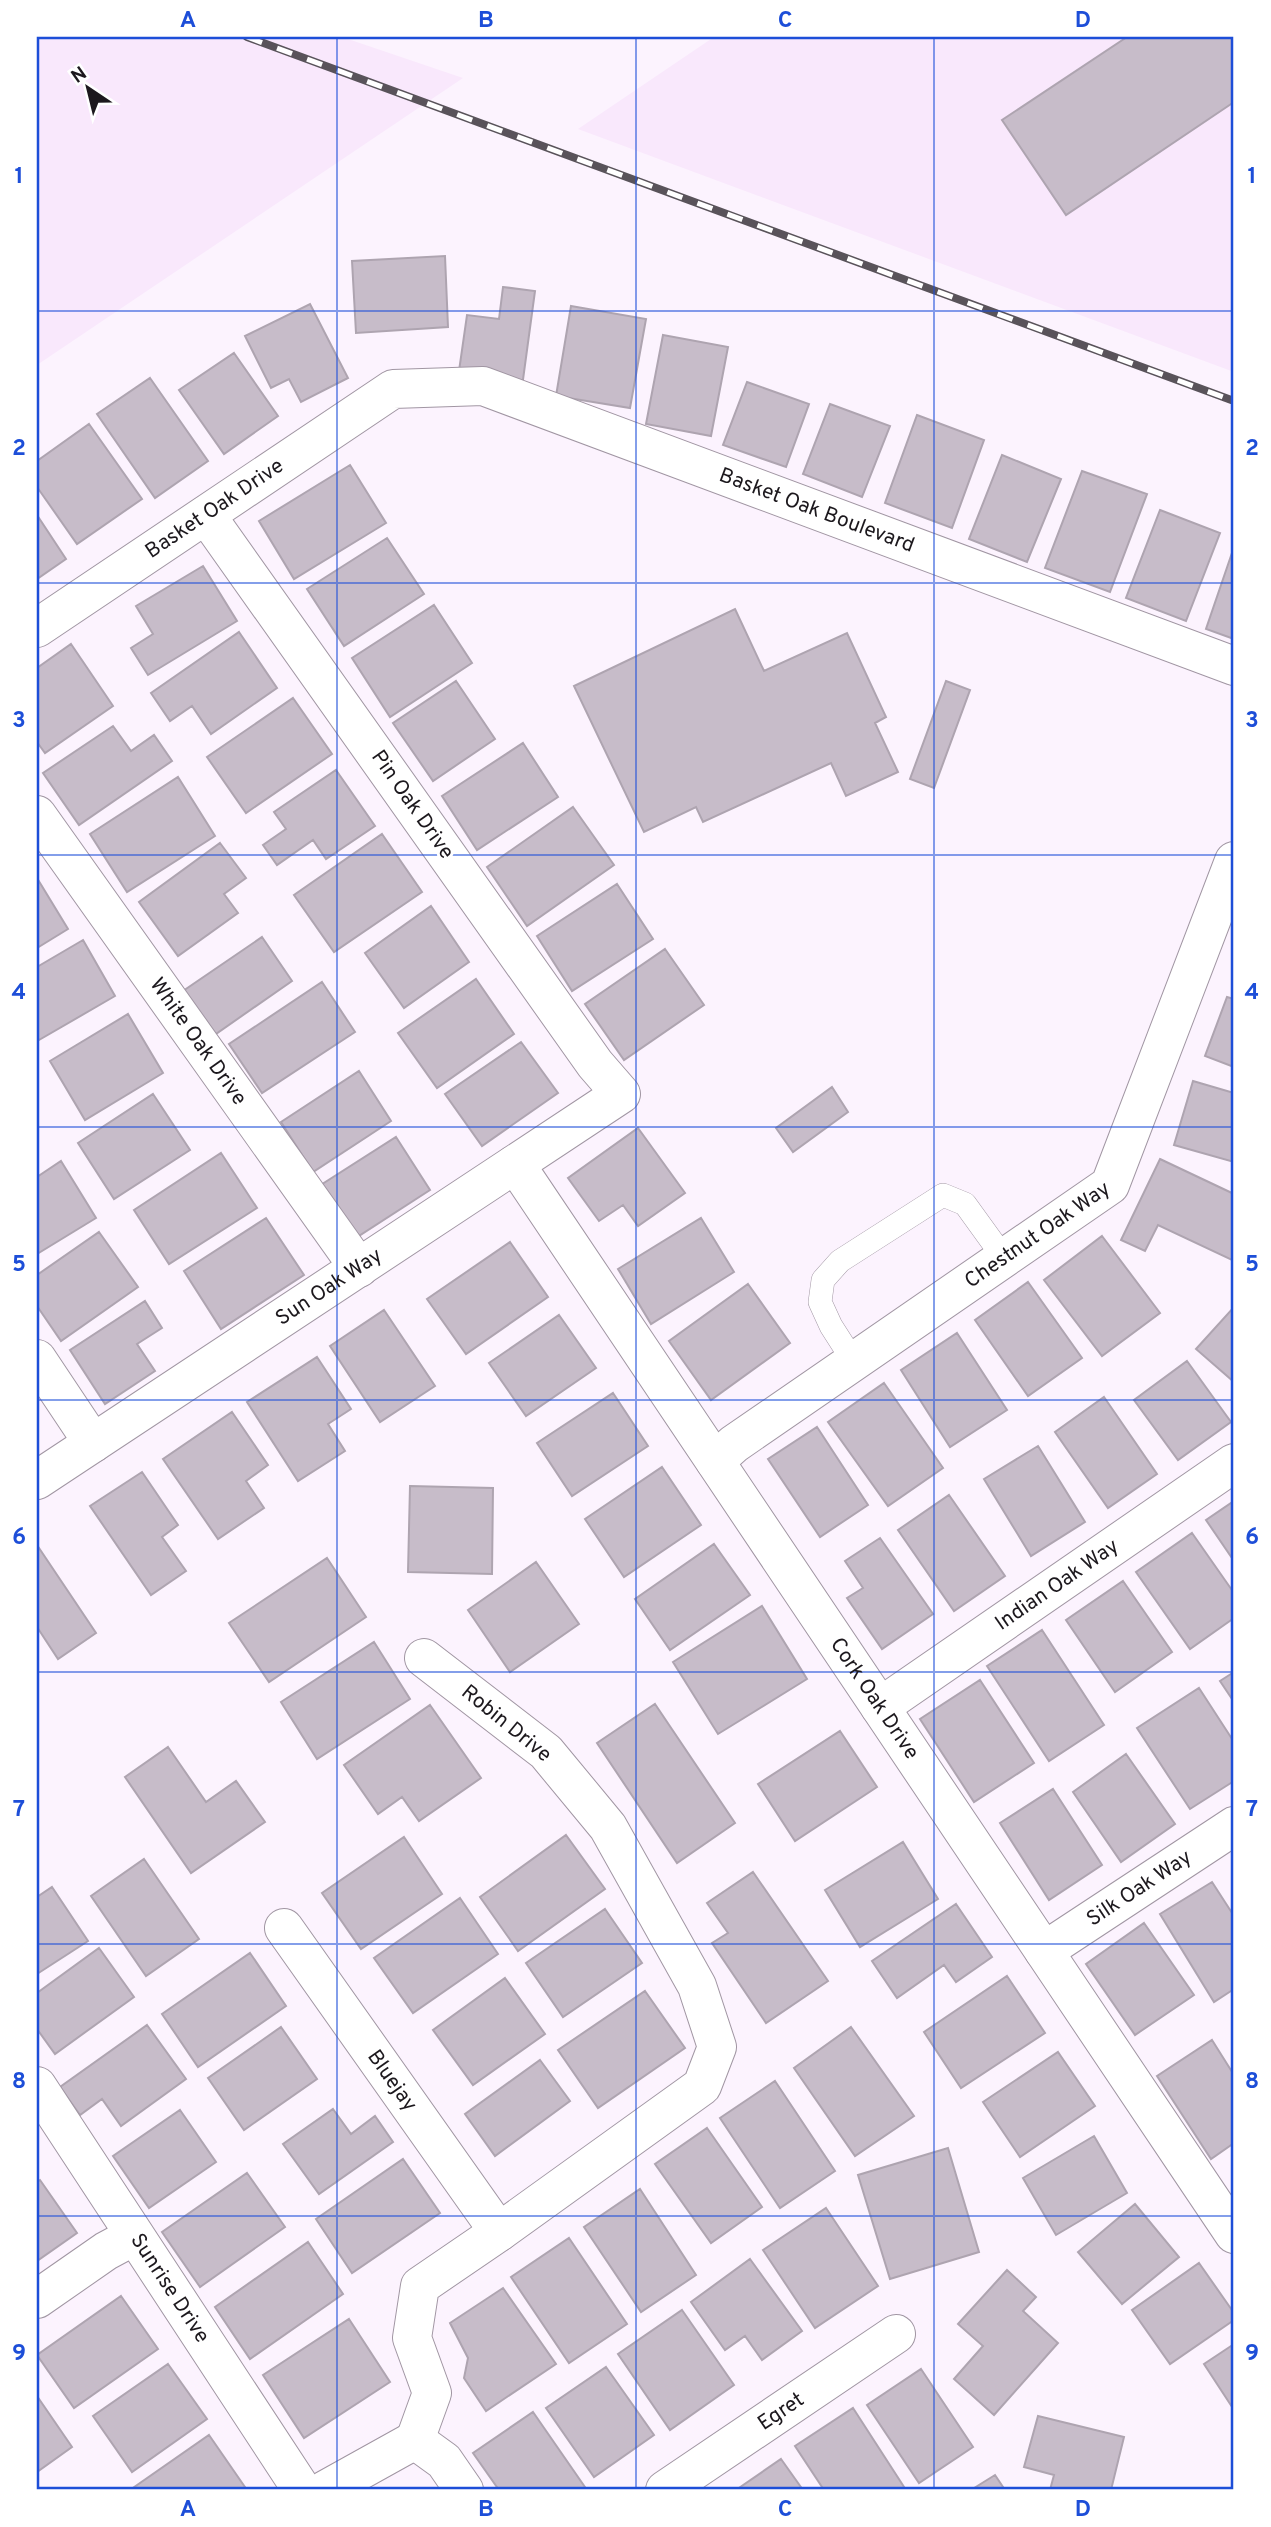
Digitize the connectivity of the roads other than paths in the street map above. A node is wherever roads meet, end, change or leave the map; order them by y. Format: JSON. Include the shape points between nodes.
{"nodes":[{"id":1,"x":393,"y":389,"type":"joint"},
{"id":2,"x":206,"y":515,"type":"junction"},
{"id":3,"x":37,"y":628,"type":"edge"},
{"id":4,"x":1234,"y":666,"type":"edge"},
{"id":5,"x":37,"y":815,"type":"edge"},
{"id":6,"x":1234,"y":861,"type":"edge"},
{"id":7,"x":621,"y":1094,"type":"joint"},
{"id":8,"x":514,"y":1165,"type":"junction"},
{"id":9,"x":1004,"y":1258,"type":"junction"},
{"id":10,"x":359,"y":1268,"type":"junction"},
{"id":11,"x":37,"y":1359,"type":"edge"},
{"id":12,"x":854,"y":1362,"type":"junction"},
{"id":13,"x":93,"y":1443,"type":"junction"},
{"id":14,"x":715,"y":1461,"type":"junction"},
{"id":15,"x":1234,"y":1463,"type":"edge"},
{"id":16,"x":37,"y":1480,"type":"edge"},
{"id":17,"x":424,"y":1658,"type":"dead end"},
{"id":18,"x":880,"y":1707,"type":"junction"},
{"id":19,"x":1234,"y":1826,"type":"edge"},
{"id":20,"x":285,"y":1928,"type":"dead end"},
{"id":21,"x":1044,"y":1951,"type":"junction"},
{"id":22,"x":37,"y":2086,"type":"edge"},
{"id":23,"x":1227,"y":2209,"type":"edge"},
{"id":24,"x":499,"y":2232,"type":"junction"},
{"id":25,"x":134,"y":2236,"type":"junction"},
{"id":26,"x":37,"y":2299,"type":"edge"},
{"id":27,"x":896,"y":2334,"type":"dead end"},
{"id":28,"x":415,"y":2440,"type":"junction"},
{"id":29,"x":302,"y":2490,"type":"edge"},
{"id":30,"x":325,"y":2490,"type":"edge"},
{"id":31,"x":464,"y":2490,"type":"edge"},
{"id":32,"x":665,"y":2490,"type":"edge"}],
"edges":[{"from":1,"to":2,"type":"street","name":"Basket Oak Drive"},
{"from":1,"to":4,"type":"street","name":"Basket Oak Boulevard","via":[[483,387]]},
{"from":2,"to":3,"type":"street","name":"Basket Oak Drive"},
{"from":2,"to":7,"type":"street","name":"Pin Oak Drive","via":[[595,1064]]},
{"from":5,"to":10,"type":"street","name":"White Oak Drive"},
{"from":6,"to":9,"type":"street","name":"Chestnut Oak Way","via":[[1110,1185]]},
{"from":7,"to":8,"type":"street","name":"Sun Oak Way"},
{"from":8,"to":10,"type":"street","name":"Sun Oak Way"},
{"from":8,"to":14,"type":"street","name":"Cork Oak Drive"},
{"from":9,"to":12,"type":"street","name":"Chestnut Oak Way"},
{"from":9,"to":12,"type":"lane","via":[[965,1204],[943,1195],[840,1261],[823,1280],[820,1302]]},
{"from":10,"to":13,"type":"street","name":"Sun Oak Way"},
{"from":11,"to":13,"type":"street"},
{"from":12,"to":14,"type":"street","name":"Chestnut Oak Way"},
{"from":13,"to":16,"type":"street","name":"Sun Oak Way"},
{"from":14,"to":18,"type":"street","name":"Cork Oak Drive"},
{"from":15,"to":18,"type":"street","name":"Indian Oak Way"},
{"from":17,"to":24,"type":"street","name":"Robin Drive","via":[[546,1752],[608,1827],[696,1986],[717,2047],[702,2086]]},
{"from":18,"to":21,"type":"street","name":"Cork Oak Drive"},
{"from":19,"to":21,"type":"street","name":"Silk Oak Way"},
{"from":20,"to":24,"type":"street","name":"Bluejay"},
{"from":21,"to":23,"type":"street","name":"Cork Oak Drive"},
{"from":22,"to":25,"type":"street","name":"Sunrise Drive"},
{"from":24,"to":28,"type":"street","name":"Robin Drive","via":[[421,2286],[412,2338],[432,2393]]},
{"from":25,"to":26,"type":"street"},
{"from":25,"to":29,"type":"street","name":"Sunrise Drive"},
{"from":27,"to":32,"type":"street","name":"Egret"},
{"from":28,"to":30,"type":"street"},
{"from":28,"to":31,"type":"street","via":[[444,2461]]}]}
